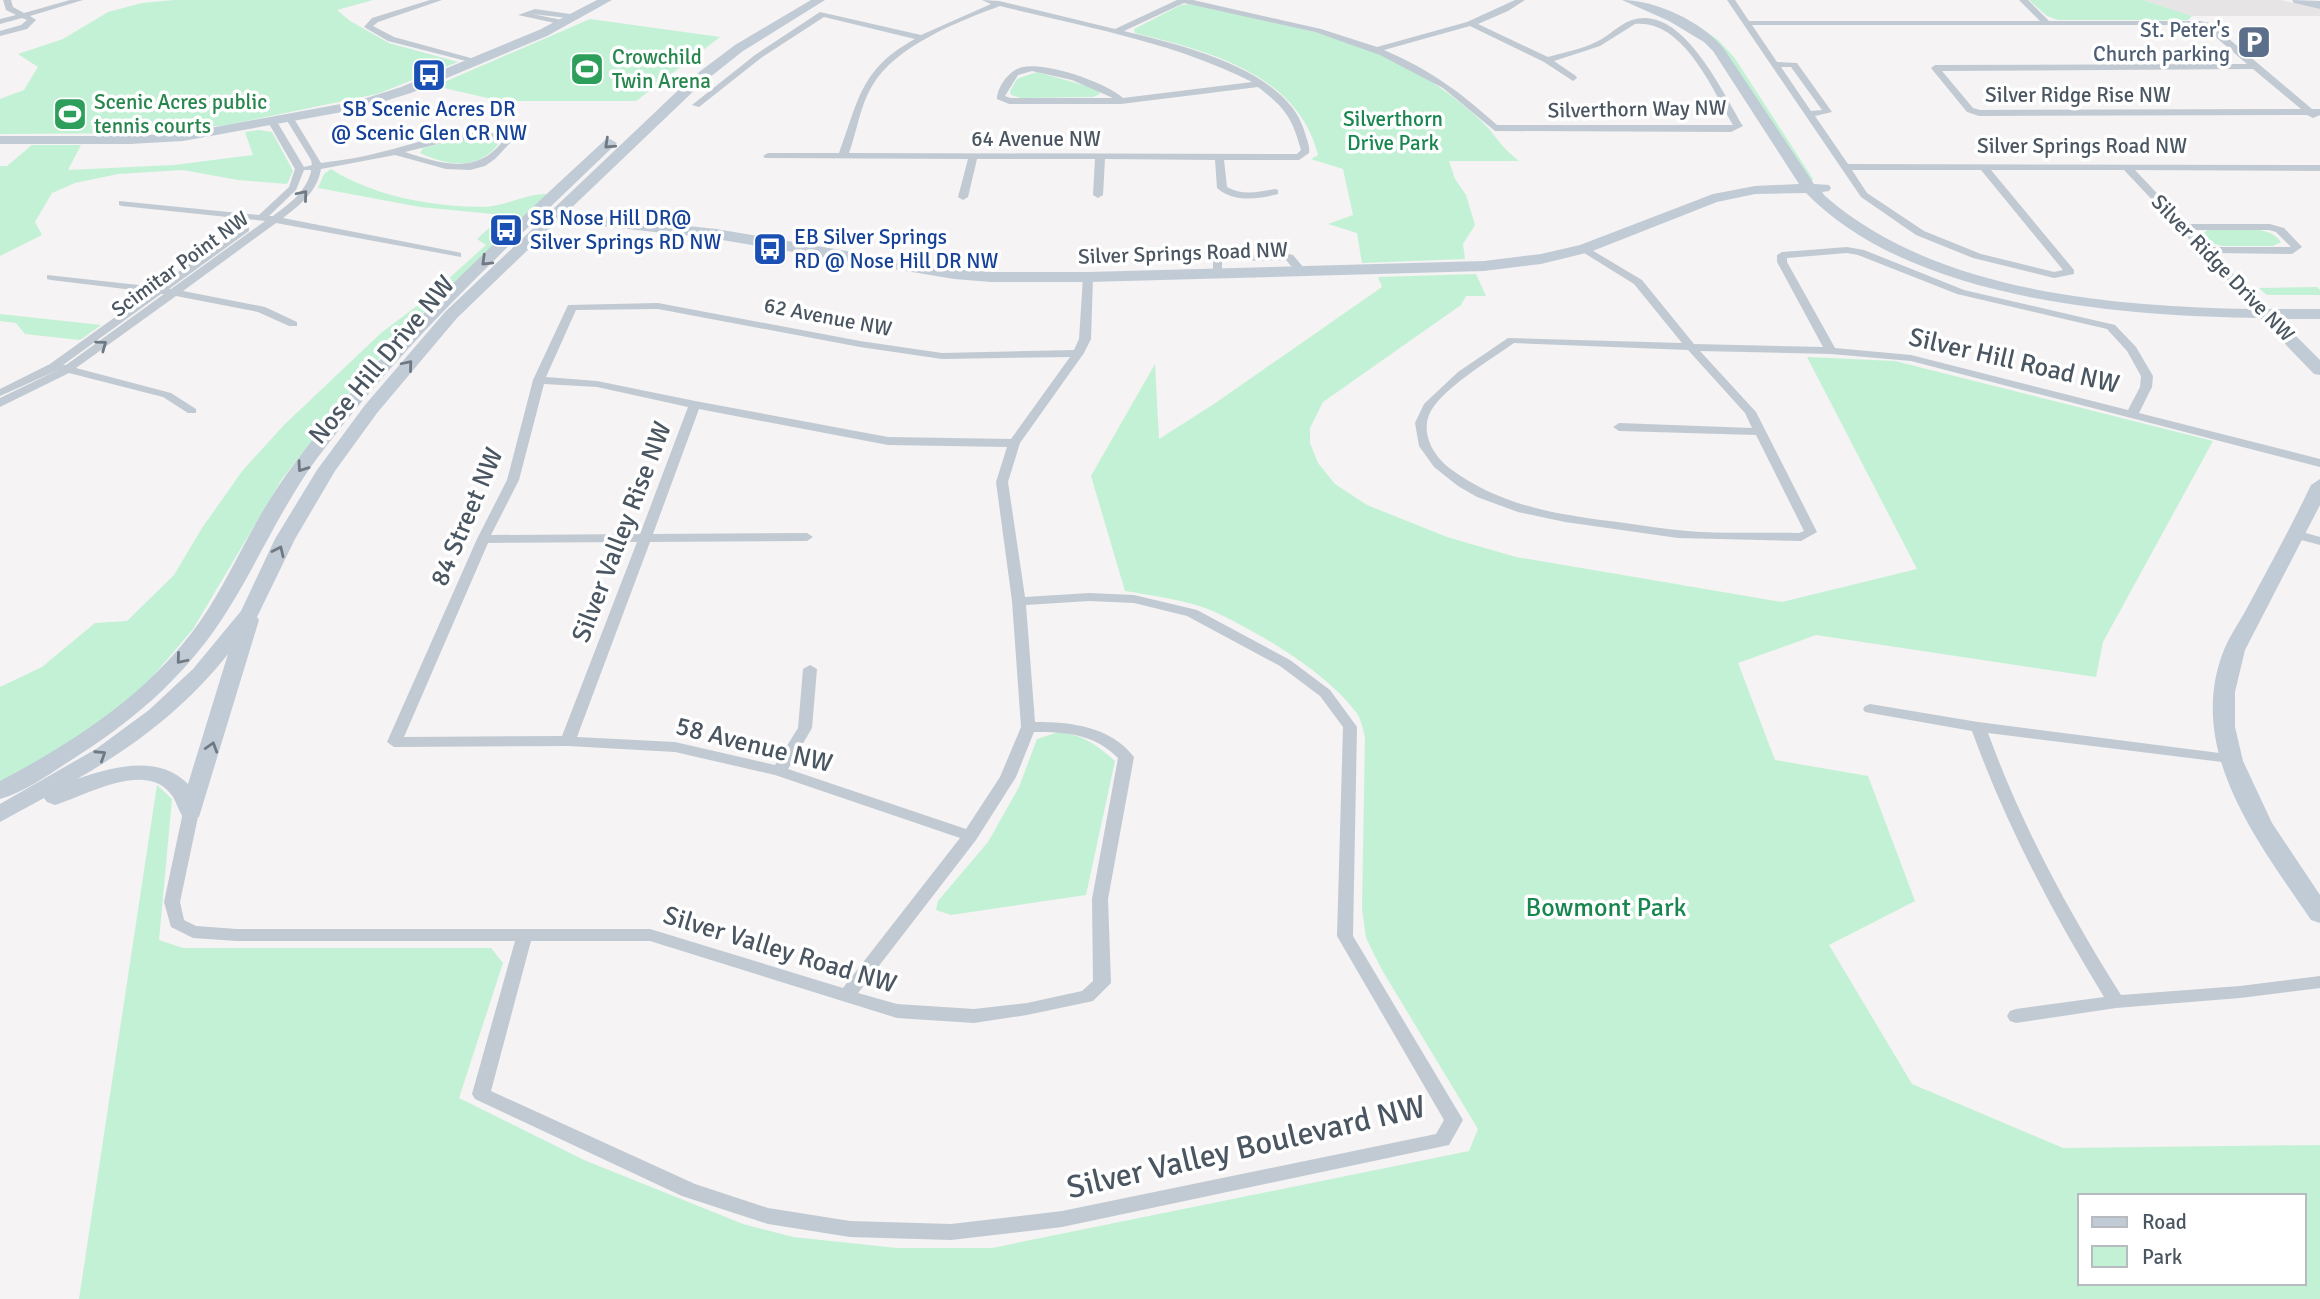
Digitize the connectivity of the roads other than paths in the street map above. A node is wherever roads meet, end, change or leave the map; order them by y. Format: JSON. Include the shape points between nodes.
{"nodes":[{"id":1,"x":7,"y":0,"type":"edge"},
{"id":2,"x":79,"y":0,"type":"edge"},
{"id":3,"x":438,"y":0,"type":"edge"},
{"id":4,"x":606,"y":0,"type":"edge"},
{"id":5,"x":800,"y":0,"type":"edge"},
{"id":6,"x":819,"y":0,"type":"edge"},
{"id":7,"x":986,"y":0,"type":"edge"},
{"id":8,"x":1182,"y":0,"type":"edge"},
{"id":9,"x":1521,"y":0,"type":"edge"},
{"id":10,"x":1628,"y":0,"type":"edge"},
{"id":11,"x":1644,"y":0,"type":"edge"},
{"id":12,"x":1731,"y":0,"type":"edge"},
{"id":13,"x":2022,"y":0,"type":"edge"},
{"id":14,"x":2298,"y":0,"type":"edge"},
{"id":15,"x":999,"y":3,"type":"junction"},
{"id":16,"x":2320,"y":5,"type":"edge"},
{"id":17,"x":25,"y":15,"type":"junction"},
{"id":18,"x":577,"y":17,"type":"junction"},
{"id":19,"x":0,"y":22,"type":"edge"},
{"id":20,"x":2046,"y":22,"type":"junction"},
{"id":21,"x":564,"y":23,"type":"junction"},
{"id":22,"x":1470,"y":23,"type":"junction"},
{"id":23,"x":1747,"y":23,"type":"junction"},
{"id":24,"x":1116,"y":32,"type":"junction"},
{"id":25,"x":0,"y":34,"type":"edge"},
{"id":26,"x":922,"y":38,"type":"junction"},
{"id":27,"x":1380,"y":49,"type":"junction"},
{"id":28,"x":1547,"y":60,"type":"junction"},
{"id":29,"x":475,"y":62,"type":"junction"},
{"id":30,"x":1774,"y":64,"type":"junction"},
{"id":31,"x":2257,"y":66,"type":"junction"},
{"id":32,"x":1573,"y":78,"type":"dead end"},
{"id":33,"x":1259,"y":84,"type":"junction"},
{"id":34,"x":1121,"y":101,"type":"junction"},
{"id":35,"x":696,"y":105,"type":"dead end"},
{"id":36,"x":2315,"y":112,"type":"edge"},
{"id":37,"x":1810,"y":114,"type":"junction"},
{"id":38,"x":290,"y":119,"type":"junction"},
{"id":39,"x":2320,"y":120,"type":"edge"},
{"id":40,"x":273,"y":122,"type":"junction"},
{"id":41,"x":0,"y":140,"type":"edge"},
{"id":42,"x":396,"y":152,"type":"junction"},
{"id":43,"x":768,"y":156,"type":"dead end"},
{"id":44,"x":843,"y":156,"type":"junction"},
{"id":45,"x":973,"y":157,"type":"junction"},
{"id":46,"x":1100,"y":157,"type":"junction"},
{"id":47,"x":1219,"y":157,"type":"junction"},
{"id":48,"x":317,"y":166,"type":"junction"},
{"id":49,"x":1844,"y":167,"type":"junction"},
{"id":50,"x":1983,"y":167,"type":"junction"},
{"id":51,"x":2126,"y":167,"type":"junction"},
{"id":52,"x":2320,"y":168,"type":"edge"},
{"id":53,"x":300,"y":169,"type":"junction"},
{"id":54,"x":1816,"y":188,"type":"junction"},
{"id":55,"x":1275,"y":192,"type":"dead end"},
{"id":56,"x":1098,"y":195,"type":"dead end"},
{"id":57,"x":963,"y":197,"type":"dead end"},
{"id":58,"x":573,"y":199,"type":"junction"},
{"id":59,"x":122,"y":203,"type":"dead end"},
{"id":60,"x":535,"y":214,"type":"junction"},
{"id":61,"x":555,"y":216,"type":"junction"},
{"id":62,"x":261,"y":218,"type":"junction"},
{"id":63,"x":273,"y":219,"type":"junction"},
{"id":64,"x":604,"y":220,"type":"junction"},
{"id":65,"x":2183,"y":226,"type":"junction"},
{"id":66,"x":533,"y":239,"type":"junction"},
{"id":67,"x":1585,"y":249,"type":"junction"},
{"id":68,"x":2205,"y":250,"type":"junction"},
{"id":69,"x":457,"y":255,"type":"dead end"},
{"id":70,"x":1088,"y":276,"type":"junction"},
{"id":71,"x":51,"y":278,"type":"dead end"},
{"id":72,"x":160,"y":290,"type":"junction"},
{"id":73,"x":174,"y":292,"type":"junction"},
{"id":74,"x":2320,"y":306,"type":"edge"},
{"id":75,"x":572,"y":307,"type":"joint"},
{"id":76,"x":2261,"y":310,"type":"junction"},
{"id":77,"x":2320,"y":314,"type":"edge"},
{"id":78,"x":293,"y":324,"type":"dead end"},
{"id":79,"x":1691,"y":347,"type":"junction"},
{"id":80,"x":1831,"y":351,"type":"junction"},
{"id":81,"x":1078,"y":353,"type":"junction"},
{"id":82,"x":54,"y":366,"type":"junction"},
{"id":83,"x":68,"y":369,"type":"junction"},
{"id":84,"x":2320,"y":370,"type":"edge"},
{"id":85,"x":539,"y":380,"type":"junction"},
{"id":86,"x":0,"y":393,"type":"edge"},
{"id":87,"x":0,"y":402,"type":"edge"},
{"id":88,"x":695,"y":405,"type":"junction"},
{"id":89,"x":192,"y":411,"type":"dead end"},
{"id":90,"x":2133,"y":413,"type":"junction"},
{"id":91,"x":1619,"y":427,"type":"dead end"},
{"id":92,"x":1760,"y":432,"type":"junction"},
{"id":93,"x":1014,"y":443,"type":"junction"},
{"id":94,"x":2320,"y":463,"type":"edge"},
{"id":95,"x":2320,"y":485,"type":"edge"},
{"id":96,"x":2295,"y":534,"type":"junction"},
{"id":97,"x":807,"y":537,"type":"dead end"},
{"id":98,"x":483,"y":539,"type":"junction"},
{"id":99,"x":642,"y":539,"type":"junction"},
{"id":100,"x":2320,"y":541,"type":"edge"},
{"id":101,"x":1019,"y":601,"type":"junction"},
{"id":102,"x":250,"y":613,"type":"junction"},
{"id":103,"x":810,"y":669,"type":"dead end"},
{"id":104,"x":1870,"y":709,"type":"dead end"},
{"id":105,"x":1028,"y":727,"type":"junction"},
{"id":106,"x":1978,"y":727,"type":"junction"},
{"id":107,"x":568,"y":741,"type":"junction"},
{"id":108,"x":394,"y":742,"type":"joint"},
{"id":109,"x":2230,"y":758,"type":"junction"},
{"id":110,"x":779,"y":771,"type":"junction"},
{"id":111,"x":0,"y":791,"type":"edge"},
{"id":112,"x":191,"y":812,"type":"junction"},
{"id":113,"x":0,"y":814,"type":"edge"},
{"id":114,"x":0,"y":820,"type":"edge"},
{"id":115,"x":970,"y":836,"type":"junction"},
{"id":116,"x":2320,"y":914,"type":"edge"},
{"id":117,"x":524,"y":937,"type":"junction"},
{"id":118,"x":2320,"y":982,"type":"edge"},
{"id":119,"x":848,"y":995,"type":"junction"},
{"id":120,"x":2116,"y":1002,"type":"junction"},
{"id":121,"x":2016,"y":1016,"type":"dead end"}],
"edges":[{"from":1,"to":17,"type":"street","via":[[9,8]]},
{"from":2,"to":17,"type":"street"},
{"from":3,"to":29,"type":"street","via":[[375,20],[368,27],[391,39]]},
{"from":4,"to":18,"type":"street"},
{"from":5,"to":60,"type":"street","name":"Nose Hill Drive NW","one_way":true,"via":[[681,79]]},
{"from":6,"to":58,"type":"street","name":"Nose Hill Drive NW","via":[[739,48],[695,82]]},
{"from":7,"to":15,"type":"street"},
{"from":8,"to":24,"type":"street"},
{"from":8,"to":27,"type":"street","via":[[1311,28]]},
{"from":9,"to":22,"type":"street"},
{"from":10,"to":54,"type":"street","via":[[1673,18],[1718,49]]},
{"from":11,"to":54,"type":"street","via":[[1692,20],[1731,50]]},
{"from":12,"to":23,"type":"street"},
{"from":13,"to":20,"type":"street"},
{"from":14,"to":16,"type":"street"},
{"from":15,"to":24,"type":"street"},
{"from":15,"to":26,"type":"street"},
{"from":17,"to":19,"type":"street"},
{"from":17,"to":25,"type":"street","via":[[32,18],[28,25]]},
{"from":18,"to":21,"type":"street"},
{"from":18,"to":21,"type":"street","via":[[535,11],[522,15]]},
{"from":20,"to":23,"type":"street"},
{"from":20,"to":31,"type":"street","via":[[2203,24]]},
{"from":21,"to":29,"type":"street"},
{"from":22,"to":27,"type":"street"},
{"from":22,"to":28,"type":"street","name":"Silverthorn Way NW"},
{"from":23,"to":30,"type":"street"},
{"from":24,"to":33,"type":"street","via":[[1211,58]]},
{"from":26,"to":35,"type":"street","via":[[823,14],[760,54]]},
{"from":26,"to":44,"type":"street","via":[[872,78]]},
{"from":27,"to":28,"type":"street","name":"Silverthorn Way NW","via":[[1449,88],[1495,128],[1738,125],[1691,49],[1654,22],[1635,22],[1602,42]]},
{"from":28,"to":32,"type":"street","name":"Silverthorn Way NW"},
{"from":29,"to":38,"type":"street","via":[[384,98]]},
{"from":30,"to":37,"type":"street"},
{"from":30,"to":37,"type":"street","via":[[1794,65],[1828,111]]},
{"from":31,"to":36,"type":"street"},
{"from":31,"to":36,"type":"street","name":"Silver Ridge Rise NW","via":[[1935,68],[1970,110],[1979,113]]},
{"from":33,"to":34,"type":"street"},
{"from":33,"to":47,"type":"street","name":"64 Avenue NW","via":[[1292,111],[1301,125],[1304,154]]},
{"from":34,"to":34,"type":"street","via":[[1009,101],[1000,97],[1021,69],[1033,68],[1088,83]]},
{"from":36,"to":39,"type":"street"},
{"from":37,"to":49,"type":"street"},
{"from":38,"to":40,"type":"street"},
{"from":38,"to":48,"type":"street"},
{"from":40,"to":41,"type":"street","via":[[146,140]]},
{"from":40,"to":53,"type":"street"},
{"from":42,"to":42,"type":"street","via":[[458,137],[507,141],[484,163],[465,169]]},
{"from":42,"to":48,"type":"street"},
{"from":43,"to":44,"type":"street","name":"64 Avenue NW"},
{"from":44,"to":45,"type":"street","name":"64 Avenue NW"},
{"from":45,"to":46,"type":"street","name":"64 Avenue NW"},
{"from":45,"to":57,"type":"street"},
{"from":46,"to":47,"type":"street","name":"64 Avenue NW"},
{"from":46,"to":56,"type":"street"},
{"from":47,"to":55,"type":"street","via":[[1222,188],[1230,194]]},
{"from":48,"to":53,"type":"street"},
{"from":63,"to":48,"type":"street","name":"Scimitar Point NW","one_way":true,"via":[[308,190]]},
{"from":49,"to":50,"type":"street","name":"Silver Springs Road NW"},
{"from":49,"to":50,"type":"street","via":[[1864,195],[1920,233],[2026,270],[2054,275],[2070,272]]},
{"from":50,"to":51,"type":"street","name":"Silver Springs Road NW"},
{"from":51,"to":52,"type":"street","name":"Silver Springs Road NW"},
{"from":51,"to":65,"type":"street","name":"Silver Ridge Drive NW"},
{"from":53,"to":62,"type":"street","name":"Scimitar Point NW","via":[[293,188]]},
{"from":54,"to":67,"type":"street","name":"Silver Springs Road NW","via":[[1755,190],[1713,198]]},
{"from":54,"to":76,"type":"street","via":[[1844,219],[1874,238],[1984,281],[2104,306],[2179,312]]},
{"from":58,"to":61,"type":"street","name":"Nose Hill Drive NW"},
{"from":58,"to":64,"type":"street","via":[[576,208]]},
{"from":59,"to":62,"type":"street"},
{"from":60,"to":61,"type":"street","name":"Silver Springs Road NW"},
{"from":60,"to":111,"type":"street","name":"Nose Hill Drive NW","one_way":true,"via":[[411,335],[337,421],[275,506],[201,635],[173,668],[116,721]]},
{"from":61,"to":64,"type":"street","name":"Silver Springs Road NW"},
{"from":61,"to":66,"type":"street","name":"Nose Hill Drive NW"},
{"from":62,"to":63,"type":"street"},
{"from":62,"to":72,"type":"street","name":"Scimitar Point NW"},
{"from":63,"to":69,"type":"street"},
{"from":63,"to":73,"type":"street","name":"Scimitar Point NW"},
{"from":64,"to":66,"type":"street","via":[[561,227]]},
{"from":64,"to":70,"type":"street","name":"Silver Springs Road NW","via":[[954,274]]},
{"from":65,"to":68,"type":"street","name":"Silver Ridge Drive NW"},
{"from":65,"to":68,"type":"street","via":[[2270,227],[2280,230],[2297,247],[2292,251]]},
{"from":102,"to":66,"type":"street","name":"Nose Hill Drive NW","one_way":true,"via":[[285,539],[326,470],[371,409],[451,315]]},
{"from":67,"to":70,"type":"street","name":"Silver Springs Road NW","via":[[1484,266]]},
{"from":67,"to":79,"type":"street","via":[[1638,282]]},
{"from":68,"to":76,"type":"street","name":"Silver Ridge Drive NW"},
{"from":70,"to":81,"type":"street","via":[[1085,339]]},
{"from":71,"to":72,"type":"street"},
{"from":72,"to":73,"type":"street"},
{"from":72,"to":82,"type":"street","name":"Scimitar Point NW"},
{"from":73,"to":78,"type":"street","via":[[269,311]]},
{"from":83,"to":73,"type":"street","name":"Scimitar Point NW","one_way":true},
{"from":74,"to":76,"type":"street"},
{"from":75,"to":81,"type":"street","name":"62 Avenue NW","via":[[658,306],[942,356]]},
{"from":75,"to":85,"type":"street","name":"84 Street NW"},
{"from":76,"to":77,"type":"street"},
{"from":76,"to":84,"type":"street","name":"Silver Ridge Drive NW"},
{"from":79,"to":80,"type":"street","name":"Silver Hill Road NW"},
{"from":79,"to":92,"type":"street","via":[[1750,412]]},
{"from":79,"to":92,"type":"street","name":"Silver Hill Road NW","via":[[1512,340],[1446,388],[1423,413],[1420,437],[1434,462],[1464,486],[1541,515],[1686,535],[1801,537],[1811,532]]},
{"from":80,"to":90,"type":"street","name":"Silver Hill Road NW","via":[[1911,358]]},
{"from":80,"to":90,"type":"street","via":[[1782,255],[1860,252],[1961,292],[2111,327],[2132,349],[2147,376]]},
{"from":81,"to":93,"type":"street"},
{"from":82,"to":83,"type":"street"},
{"from":82,"to":86,"type":"street","name":"Scimitar Point NW"},
{"from":83,"to":87,"type":"street","name":"Scimitar Point NW"},
{"from":83,"to":89,"type":"street","via":[[167,395]]},
{"from":85,"to":88,"type":"street","via":[[597,384]]},
{"from":85,"to":98,"type":"street","name":"84 Street NW","via":[[513,480]]},
{"from":88,"to":93,"type":"street","name":"Silver Valley Rise NW","via":[[888,442]]},
{"from":88,"to":99,"type":"street","name":"Silver Valley Rise NW"},
{"from":90,"to":94,"type":"street","name":"Silver Hill Road NW"},
{"from":91,"to":92,"type":"street"},
{"from":93,"to":101,"type":"street","via":[[1002,482]]},
{"from":95,"to":96,"type":"street"},
{"from":96,"to":100,"type":"street"},
{"from":96,"to":109,"type":"street","via":[[2232,656],[2222,723]]},
{"from":97,"to":99,"type":"street"},
{"from":98,"to":99,"type":"street"},
{"from":98,"to":108,"type":"street","name":"84 Street NW"},
{"from":99,"to":107,"type":"street","name":"Silver Valley Rise NW"},
{"from":101,"to":105,"type":"street"},
{"from":101,"to":117,"type":"street","name":"Silver Valley Boulevard NW","via":[[1089,597],[1134,600],[1192,612],[1285,663],[1325,694],[1350,727],[1345,936],[1454,1120],[1442,1140],[1062,1219],[951,1231],[850,1229],[768,1216],[689,1190],[481,1094]]},
{"from":112,"to":102,"type":"street","one_way":true},
{"from":113,"to":102,"type":"street","name":"Nose Hill Drive NW","one_way":true,"via":[[104,754],[157,715],[201,674]]},
{"from":103,"to":110,"type":"street","via":[[805,728]]},
{"from":104,"to":106,"type":"street"},
{"from":105,"to":115,"type":"street","via":[[1008,777]]},
{"from":105,"to":119,"type":"street","name":"Silver Valley Road NW","via":[[1076,727],[1116,745],[1126,757],[1100,899],[1102,983],[1087,996],[974,1016],[897,1011]]},
{"from":106,"to":109,"type":"street"},
{"from":106,"to":120,"type":"street","via":[[1997,781],[2066,922]]},
{"from":107,"to":108,"type":"street","name":"58 Avenue NW"},
{"from":107,"to":110,"type":"street","name":"58 Avenue NW","via":[[675,747]]},
{"from":109,"to":116,"type":"street","via":[[2264,830]]},
{"from":110,"to":115,"type":"street","name":"58 Avenue NW"},
{"from":112,"to":114,"type":"street","via":[[172,782],[154,775],[129,774],[91,782]]},
{"from":112,"to":117,"type":"street","name":"Silver Valley Road NW","via":[[172,902],[177,923],[186,930],[237,935]]},
{"from":115,"to":119,"type":"street"},
{"from":117,"to":119,"type":"street","name":"Silver Valley Road NW","via":[[650,935]]},
{"from":118,"to":120,"type":"street"},
{"from":120,"to":121,"type":"street"}]}
